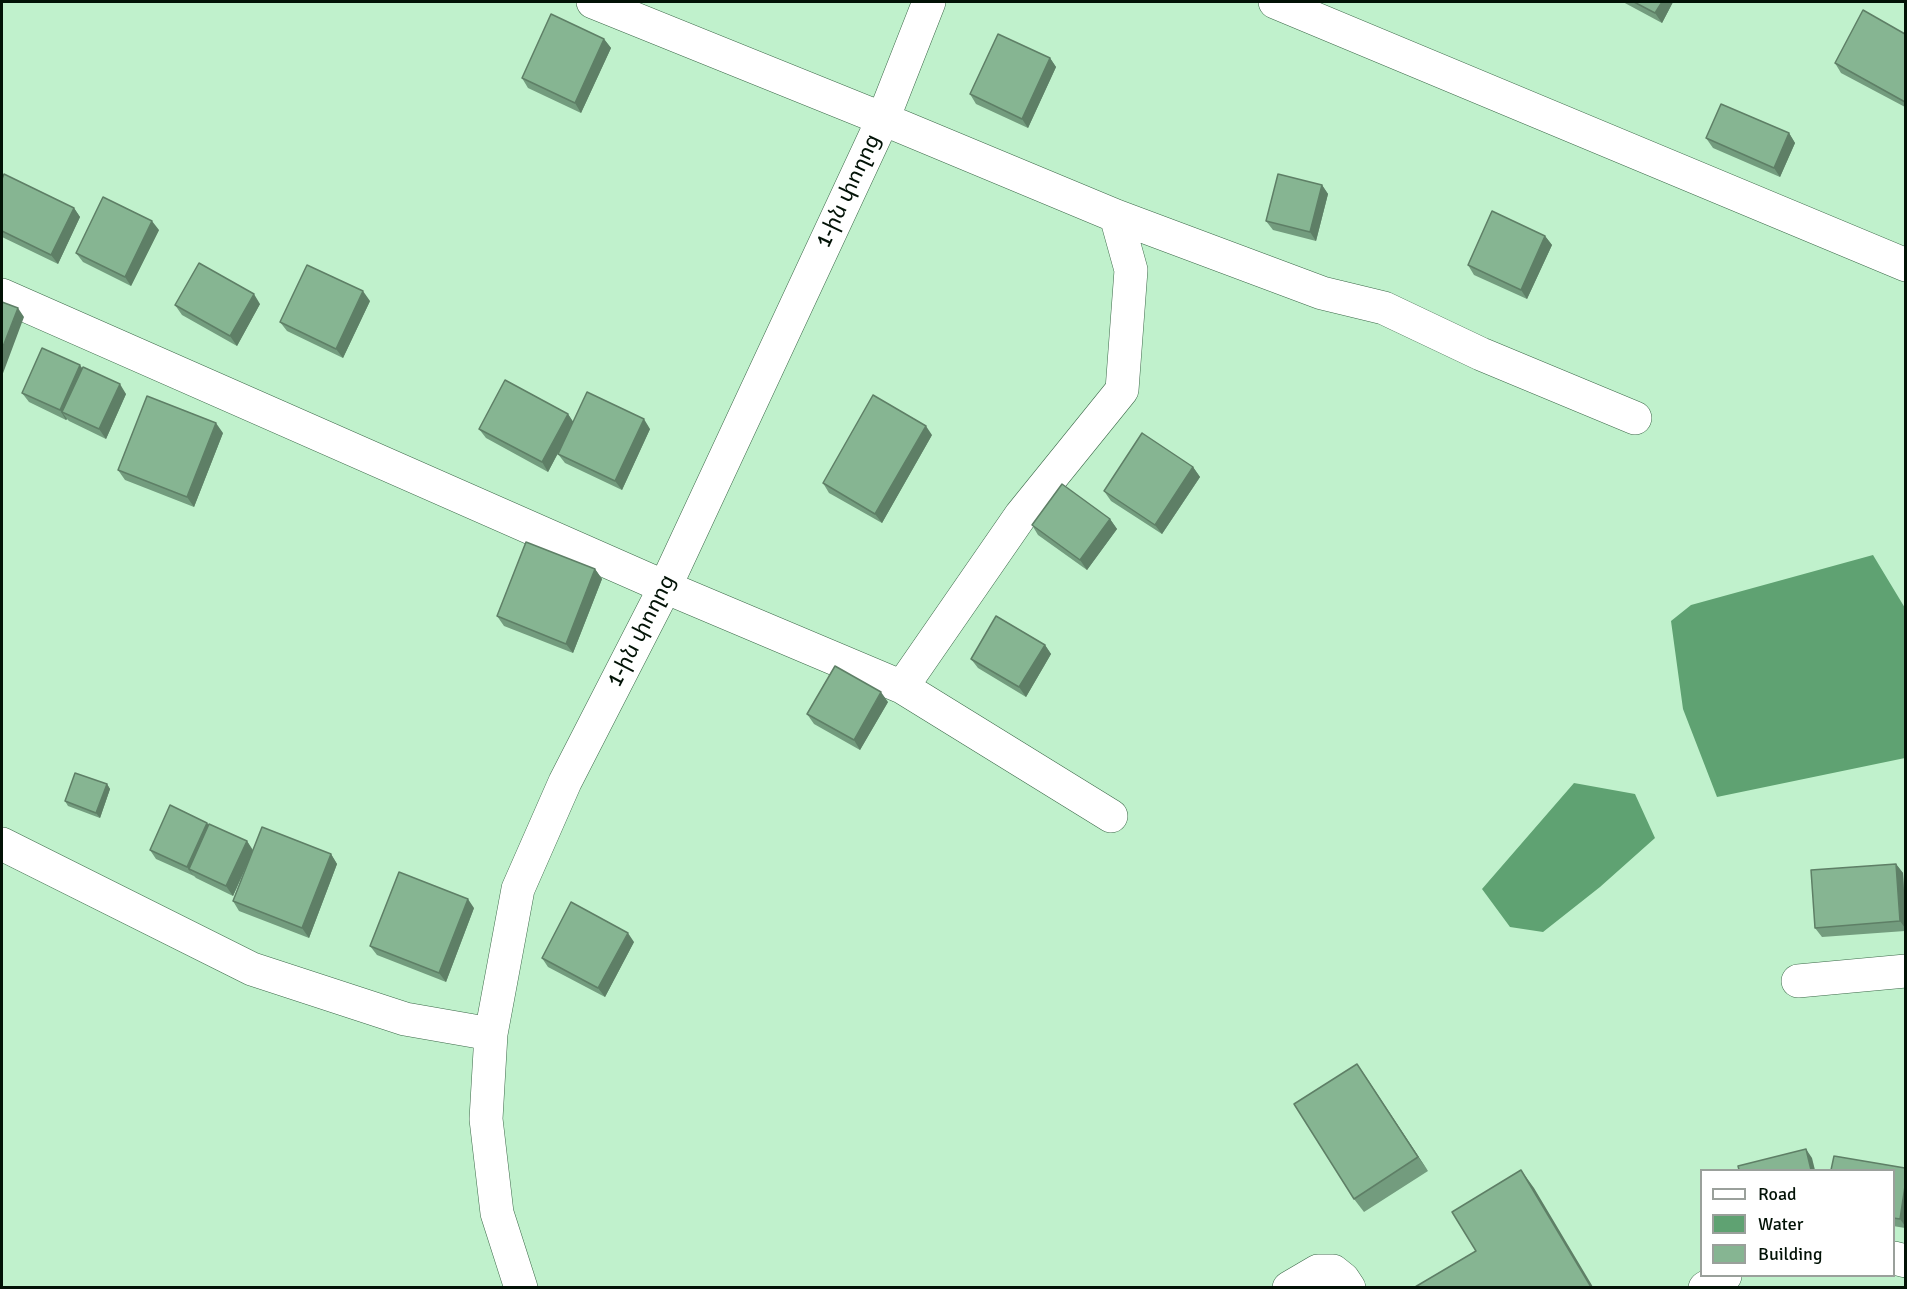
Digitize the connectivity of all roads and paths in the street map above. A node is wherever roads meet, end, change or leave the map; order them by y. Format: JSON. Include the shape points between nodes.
{"nodes":[{"id":1,"x":593,"y":2,"type":"edge"},
{"id":2,"x":929,"y":2,"type":"edge"},
{"id":3,"x":1275,"y":2,"type":"edge"},
{"id":4,"x":883,"y":119,"type":"junction"},
{"id":5,"x":1116,"y":216,"type":"junction"},
{"id":6,"x":1905,"y":265,"type":"edge"},
{"id":7,"x":2,"y":294,"type":"edge"},
{"id":8,"x":1635,"y":418,"type":"dead end"},
{"id":9,"x":665,"y":587,"type":"junction"},
{"id":10,"x":902,"y":687,"type":"junction"},
{"id":11,"x":1111,"y":816,"type":"dead end"},
{"id":12,"x":2,"y":844,"type":"edge"},
{"id":13,"x":1905,"y":971,"type":"edge"},
{"id":14,"x":1798,"y":981,"type":"dead end"},
{"id":15,"x":491,"y":1034,"type":"junction"},
{"id":16,"x":1722,"y":1277,"type":"edge"},
{"id":17,"x":521,"y":1287,"type":"edge"},
{"id":18,"x":1289,"y":1287,"type":"edge"},
{"id":19,"x":1349,"y":1287,"type":"edge"},
{"id":20,"x":1705,"y":1287,"type":"edge"}],
"edges":[{"from":1,"to":4,"type":"street"},
{"from":2,"to":4,"type":"street","name":"1-ին փողոց"},
{"from":3,"to":6,"type":"street"},
{"from":4,"to":5,"type":"street"},
{"from":4,"to":9,"type":"street","name":"1-ին փողոց"},
{"from":5,"to":8,"type":"street","via":[[1322,292],[1384,308],[1480,354]]},
{"from":5,"to":10,"type":"street","via":[[1131,270],[1122,390],[1021,515]]},
{"from":7,"to":9,"type":"street"},
{"from":9,"to":10,"type":"street"},
{"from":9,"to":15,"type":"street","name":"1-ին փողոց","via":[[565,782],[519,889]]},
{"from":10,"to":11,"type":"street"},
{"from":12,"to":15,"type":"street","via":[[252,969],[405,1019]]},
{"from":13,"to":14,"type":"street"},
{"from":15,"to":17,"type":"street","name":"1-ին փողոց","via":[[486,1119],[497,1214]]},
{"from":16,"to":20,"type":"street"},
{"from":18,"to":19,"type":"street","via":[[1318,1271],[1333,1271]]}]}
